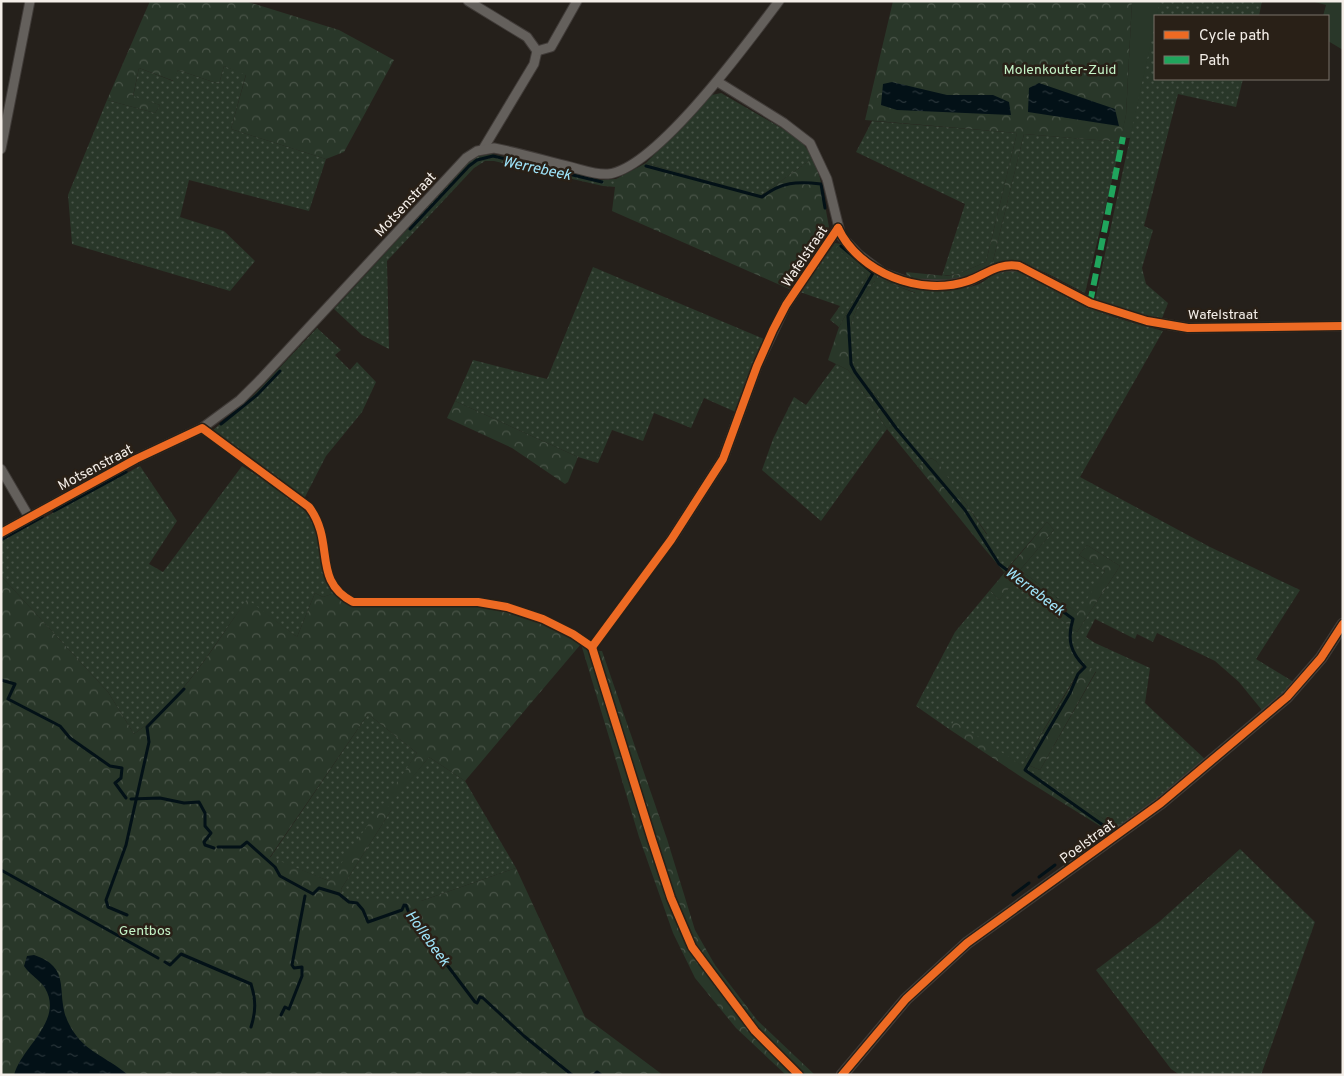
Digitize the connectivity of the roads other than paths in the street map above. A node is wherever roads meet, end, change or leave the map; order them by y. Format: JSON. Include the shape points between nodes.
{"nodes":[{"id":1,"x":30,"y":1,"type":"edge"},
{"id":2,"x":468,"y":1,"type":"edge"},
{"id":3,"x":577,"y":1,"type":"edge"},
{"id":4,"x":779,"y":1,"type":"edge"},
{"id":5,"x":537,"y":50,"type":"junction"},
{"id":6,"x":718,"y":82,"type":"junction"},
{"id":7,"x":1,"y":149,"type":"edge"},
{"id":8,"x":483,"y":149,"type":"junction"},
{"id":9,"x":838,"y":228,"type":"junction"},
{"id":10,"x":1343,"y":326,"type":"edge"},
{"id":11,"x":1,"y":469,"type":"edge"},
{"id":12,"x":29,"y":517,"type":"junction"},
{"id":13,"x":1,"y":533,"type":"edge"},
{"id":14,"x":671,"y":540,"type":"dead end"},
{"id":15,"x":1343,"y":624,"type":"edge"},
{"id":16,"x":842,"y":1075,"type":"edge"}],
"edges":[{"from":1,"to":7,"type":"street"},
{"from":2,"to":5,"type":"street","via":[[527,37]]},
{"from":3,"to":5,"type":"street","via":[[551,46]]},
{"from":4,"to":6,"type":"street"},
{"from":5,"to":8,"type":"street","via":[[534,64]]},
{"from":6,"to":8,"type":"street","via":[[653,147],[618,172],[597,174],[511,152]]},
{"from":6,"to":9,"type":"street","name":"Wafelstraat","via":[[810,143],[827,179]]},
{"from":8,"to":12,"type":"street","name":"Motsenstraat","via":[[466,158],[261,379],[225,412],[202,428],[136,459]]},
{"from":9,"to":10,"type":"street","name":"Wafelstraat","via":[[847,242],[872,265],[913,284],[957,284],[1011,265],[1090,303],[1147,321],[1188,328]]},
{"from":9,"to":14,"type":"street","name":"Wafelstraat","via":[[782,314],[757,366],[729,446]]},
{"from":11,"to":12,"type":"street"},
{"from":12,"to":13,"type":"street","name":"Motsenstraat"},
{"from":15,"to":16,"type":"street","name":"Poelstraat","via":[[1321,658],[1286,698],[1161,803],[967,943],[906,999]]}]}
